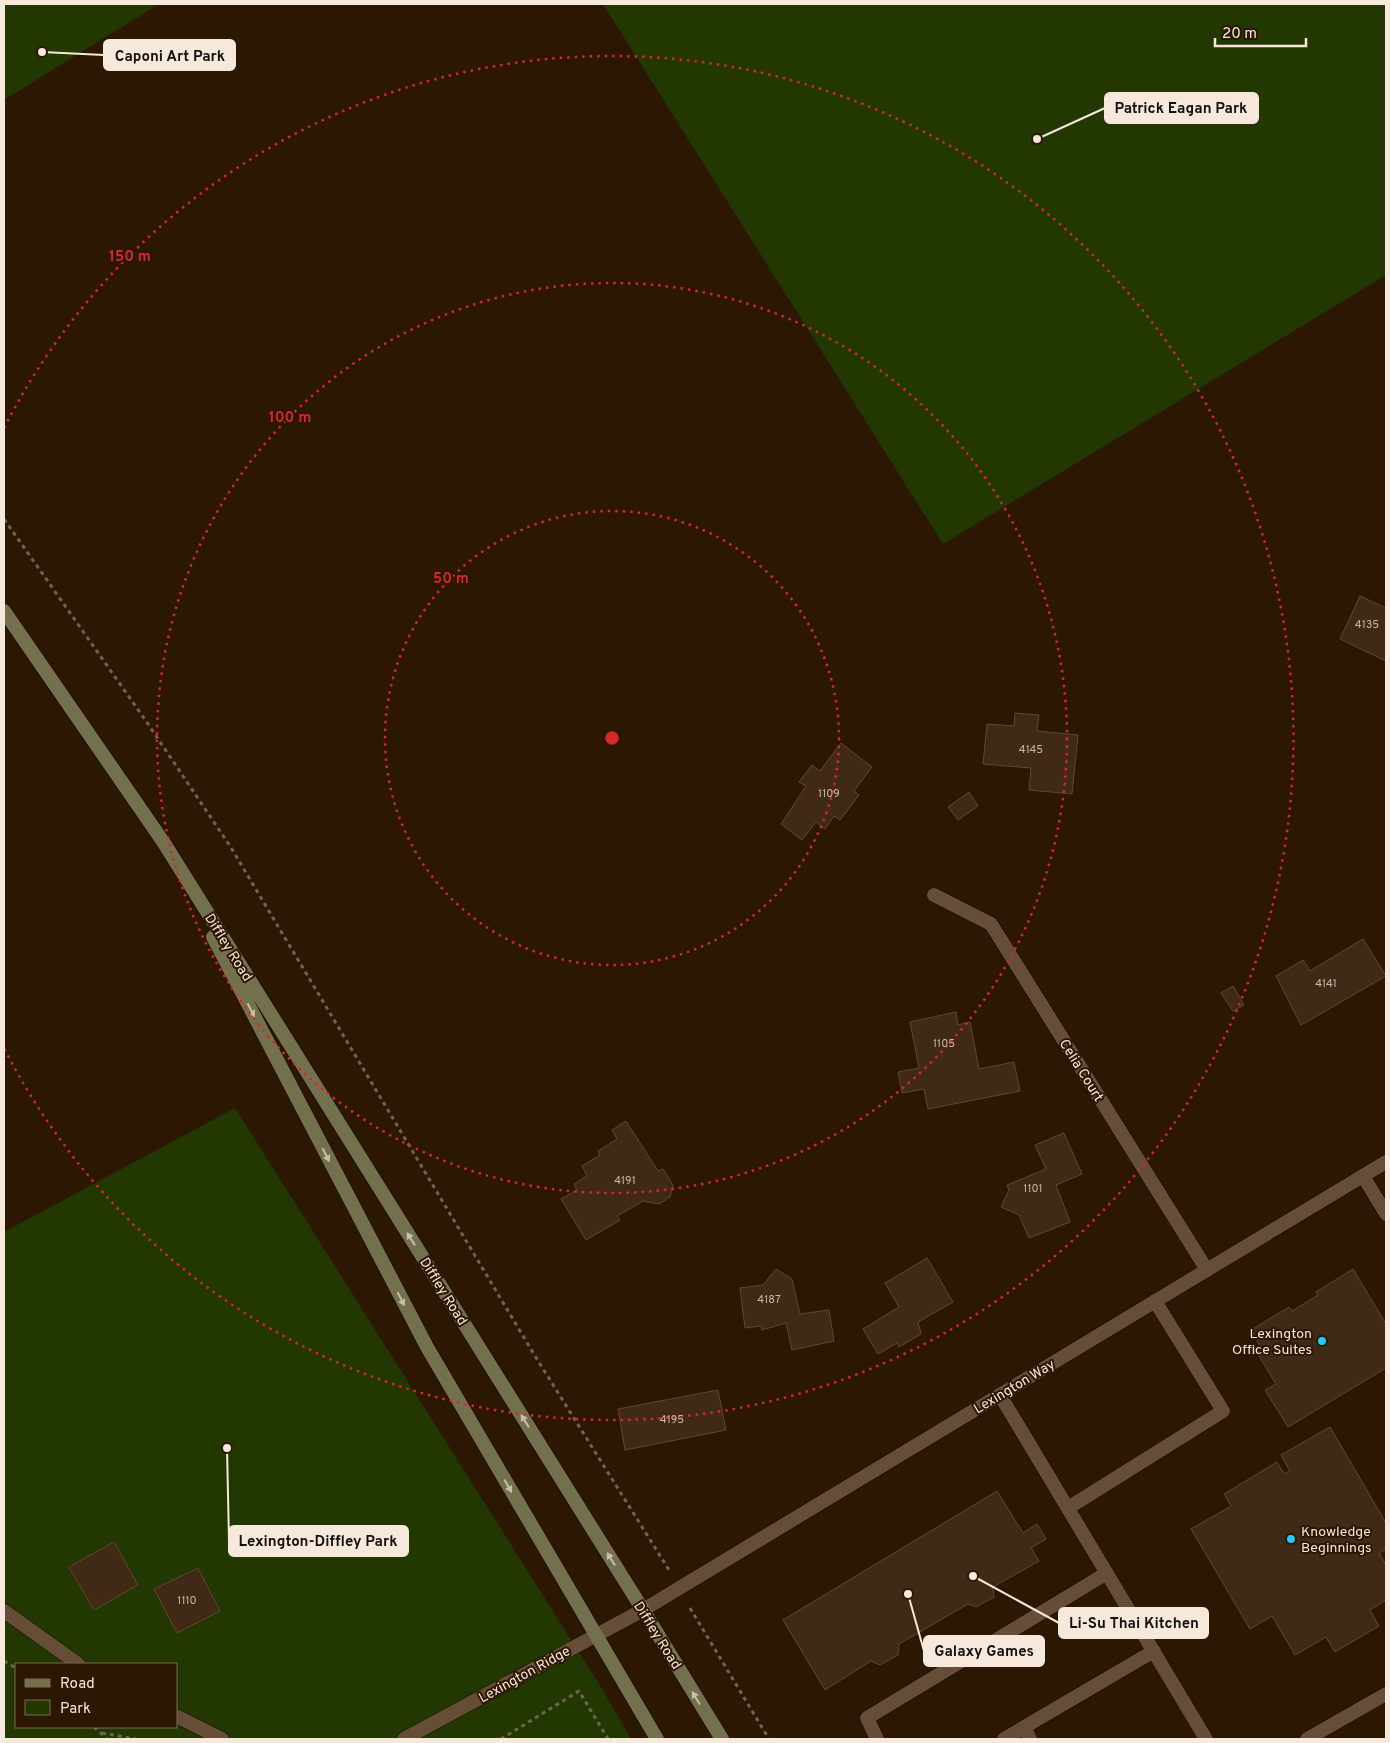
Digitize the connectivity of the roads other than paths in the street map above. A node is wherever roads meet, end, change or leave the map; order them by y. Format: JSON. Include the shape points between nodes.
{"nodes":[{"id":1,"x":4,"y":611,"type":"edge"},
{"id":2,"x":164,"y":843,"type":"junction"},
{"id":3,"x":934,"y":895,"type":"dead end"},
{"id":4,"x":1386,"y":1162,"type":"edge"},
{"id":5,"x":1363,"y":1176,"type":"junction"},
{"id":6,"x":1386,"y":1214,"type":"edge"},
{"id":7,"x":1207,"y":1270,"type":"junction"},
{"id":8,"x":1155,"y":1301,"type":"junction"},
{"id":9,"x":1000,"y":1395,"type":"junction"},
{"id":10,"x":1068,"y":1508,"type":"junction"},
{"id":11,"x":1106,"y":1573,"type":"junction"},
{"id":12,"x":643,"y":1610,"type":"junction"},
{"id":13,"x":4,"y":1611,"type":"edge"},
{"id":14,"x":596,"y":1635,"type":"junction"},
{"id":15,"x":1154,"y":1651,"type":"junction"},
{"id":16,"x":77,"y":1663,"type":"edge"},
{"id":17,"x":1386,"y":1694,"type":"edge"},
{"id":18,"x":178,"y":1717,"type":"edge"},
{"id":19,"x":1027,"y":1733,"type":"edge"},
{"id":20,"x":222,"y":1739,"type":"edge"},
{"id":21,"x":404,"y":1739,"type":"edge"},
{"id":22,"x":657,"y":1739,"type":"edge"},
{"id":23,"x":722,"y":1739,"type":"edge"},
{"id":24,"x":877,"y":1739,"type":"edge"},
{"id":25,"x":1004,"y":1739,"type":"edge"},
{"id":26,"x":1206,"y":1739,"type":"edge"},
{"id":27,"x":1307,"y":1739,"type":"edge"}],
"edges":[{"from":1,"to":2,"type":"main road","name":"Diffley Road"},
{"from":12,"to":2,"type":"main road","name":"Diffley Road","one_way":true},
{"from":2,"to":14,"type":"main road","name":"Diffley Road","one_way":true,"via":[[427,1348]]},
{"from":3,"to":7,"type":"street","name":"Celia Court","via":[[991,924]]},
{"from":4,"to":5,"type":"street","name":"Lexington Way"},
{"from":5,"to":6,"type":"street"},
{"from":5,"to":7,"type":"street","name":"Lexington Way"},
{"from":7,"to":8,"type":"street","name":"Lexington Way"},
{"from":8,"to":9,"type":"street","name":"Lexington Way"},
{"from":8,"to":10,"type":"street","via":[[1222,1411]]},
{"from":9,"to":10,"type":"street"},
{"from":9,"to":12,"type":"street","name":"Lexington Way"},
{"from":10,"to":11,"type":"street"},
{"from":11,"to":15,"type":"street"},
{"from":11,"to":24,"type":"street","via":[[867,1718]]},
{"from":12,"to":14,"type":"street","name":"Lexington Ridge"},
{"from":23,"to":12,"type":"main road","name":"Diffley Road","one_way":true},
{"from":13,"to":16,"type":"street"},
{"from":14,"to":21,"type":"street","name":"Lexington Ridge"},
{"from":14,"to":22,"type":"main road","name":"Diffley Road"},
{"from":15,"to":19,"type":"street"},
{"from":15,"to":26,"type":"street"},
{"from":17,"to":27,"type":"street"},
{"from":18,"to":20,"type":"street"},
{"from":19,"to":25,"type":"street"}]}
